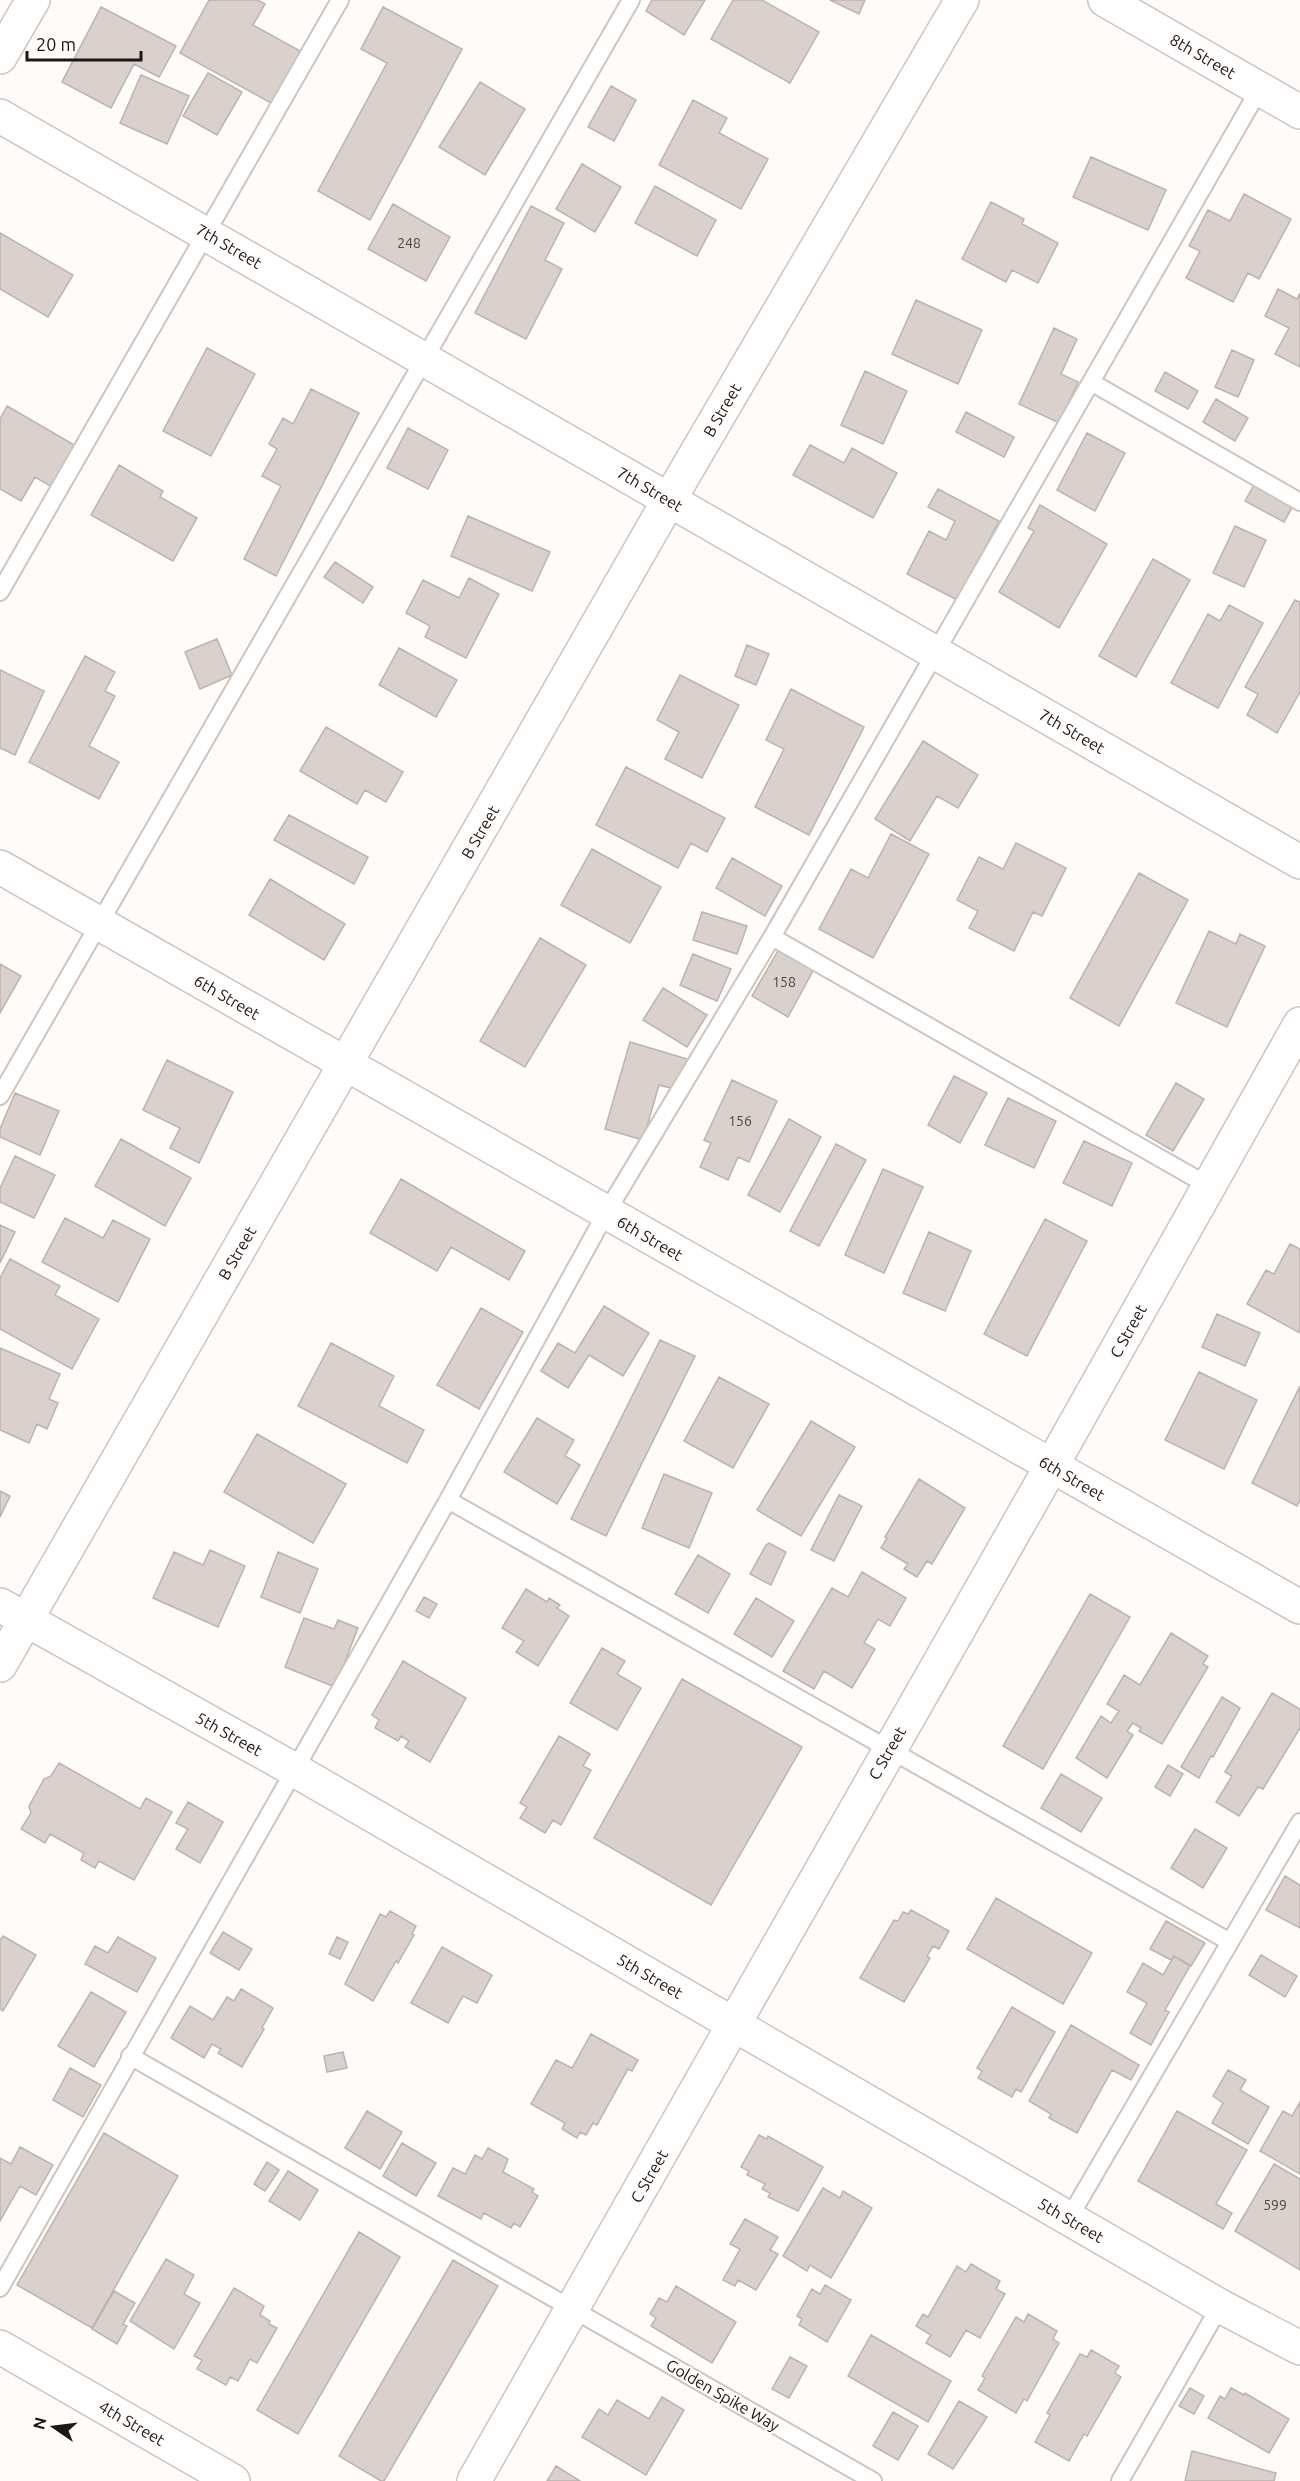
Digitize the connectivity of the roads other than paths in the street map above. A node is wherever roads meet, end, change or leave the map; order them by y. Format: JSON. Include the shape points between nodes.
{"nodes":[{"id":1,"x":33,"y":0,"type":"edge"},
{"id":2,"x":340,"y":0,"type":"edge"},
{"id":3,"x":631,"y":0,"type":"edge"},
{"id":4,"x":962,"y":0,"type":"edge"},
{"id":5,"x":1105,"y":0,"type":"edge"},
{"id":6,"x":0,"y":57,"type":"edge"},
{"id":7,"x":1260,"y":88,"type":"junction"},
{"id":8,"x":1300,"y":112,"type":"edge"},
{"id":9,"x":0,"y":116,"type":"edge"},
{"id":10,"x":206,"y":233,"type":"junction"},
{"id":11,"x":426,"y":357,"type":"junction"},
{"id":12,"x":1091,"y":382,"type":"junction"},
{"id":13,"x":669,"y":501,"type":"junction"},
{"id":14,"x":1300,"y":502,"type":"edge"},
{"id":15,"x":0,"y":591,"type":"edge"},
{"id":16,"x":936,"y":653,"type":"junction"},
{"id":17,"x":1300,"y":862,"type":"edge"},
{"id":18,"x":0,"y":867,"type":"edge"},
{"id":19,"x":99,"y":925,"type":"junction"},
{"id":20,"x":772,"y":937,"type":"junction"},
{"id":21,"x":1300,"y":1024,"type":"edge"},
{"id":22,"x":346,"y":1065,"type":"junction"},
{"id":23,"x":0,"y":1096,"type":"edge"},
{"id":24,"x":1209,"y":1186,"type":"junction"},
{"id":25,"x":606,"y":1213,"type":"junction"},
{"id":26,"x":1053,"y":1467,"type":"junction"},
{"id":27,"x":448,"y":1500,"type":"junction"},
{"id":28,"x":1300,"y":1607,"type":"edge"},
{"id":29,"x":13,"y":1613,"type":"edge"},
{"id":30,"x":0,"y":1665,"type":"edge"},
{"id":31,"x":888,"y":1751,"type":"junction"},
{"id":32,"x":293,"y":1769,"type":"junction"},
{"id":33,"x":1300,"y":1822,"type":"edge"},
{"id":34,"x":1230,"y":1942,"type":"junction"},
{"id":35,"x":735,"y":2025,"type":"junction"},
{"id":36,"x":130,"y":2056,"type":"junction"},
{"id":37,"x":1069,"y":2218,"type":"junction"},
{"id":38,"x":0,"y":2288,"type":"edge"},
{"id":39,"x":1220,"y":2306,"type":"junction"},
{"id":40,"x":573,"y":2308,"type":"junction"},
{"id":41,"x":0,"y":2347,"type":"edge"},
{"id":42,"x":1300,"y":2348,"type":"edge"},
{"id":43,"x":233,"y":2481,"type":"edge"},
{"id":44,"x":474,"y":2481,"type":"edge"},
{"id":45,"x":873,"y":2481,"type":"edge"},
{"id":46,"x":1120,"y":2481,"type":"edge"}],
"edges":[{"from":1,"to":6,"type":"street"},
{"from":2,"to":10,"type":"lane"},
{"from":3,"to":11,"type":"lane"},
{"from":4,"to":13,"type":"street","name":"B Street"},
{"from":5,"to":7,"type":"street","name":"8th Street"},
{"from":7,"to":8,"type":"street","name":"8th Street"},
{"from":7,"to":12,"type":"lane"},
{"from":9,"to":10,"type":"street","name":"7th Street"},
{"from":10,"to":11,"type":"street","name":"7th Street"},
{"from":10,"to":15,"type":"lane"},
{"from":11,"to":13,"type":"street","name":"7th Street"},
{"from":11,"to":19,"type":"lane"},
{"from":12,"to":14,"type":"lane"},
{"from":12,"to":16,"type":"lane"},
{"from":13,"to":16,"type":"street","name":"7th Street"},
{"from":13,"to":22,"type":"street","name":"B Street"},
{"from":16,"to":17,"type":"street","name":"7th Street"},
{"from":16,"to":20,"type":"lane"},
{"from":18,"to":19,"type":"street","name":"6th Street"},
{"from":19,"to":22,"type":"street","name":"6th Street"},
{"from":19,"to":23,"type":"lane"},
{"from":20,"to":24,"type":"lane"},
{"from":20,"to":25,"type":"lane"},
{"from":21,"to":24,"type":"street","name":"C Street"},
{"from":22,"to":25,"type":"street","name":"6th Street"},
{"from":22,"to":29,"type":"street","name":"B Street"},
{"from":24,"to":26,"type":"street","name":"C Street"},
{"from":25,"to":26,"type":"street","name":"6th Street"},
{"from":25,"to":27,"type":"lane"},
{"from":26,"to":28,"type":"street","name":"6th Street"},
{"from":26,"to":31,"type":"street","name":"C Street"},
{"from":27,"to":31,"type":"lane"},
{"from":27,"to":32,"type":"lane"},
{"from":29,"to":30,"type":"street","name":"B Street"},
{"from":29,"to":32,"type":"street","name":"5th Street"},
{"from":31,"to":34,"type":"lane"},
{"from":31,"to":35,"type":"street","name":"C Street"},
{"from":32,"to":35,"type":"street","name":"5th Street"},
{"from":32,"to":36,"type":"lane"},
{"from":33,"to":34,"type":"lane"},
{"from":34,"to":37,"type":"lane"},
{"from":35,"to":37,"type":"street","name":"5th Street"},
{"from":35,"to":40,"type":"street","name":"C Street"},
{"from":36,"to":38,"type":"lane"},
{"from":36,"to":40,"type":"lane","name":"Golden Spike Way"},
{"from":37,"to":39,"type":"street","name":"5th Street"},
{"from":39,"to":42,"type":"street","name":"5th Street"},
{"from":39,"to":46,"type":"lane"},
{"from":40,"to":44,"type":"street","name":"C Street"},
{"from":40,"to":45,"type":"lane","name":"Golden Spike Way"},
{"from":41,"to":43,"type":"street","name":"4th Street"}]}
